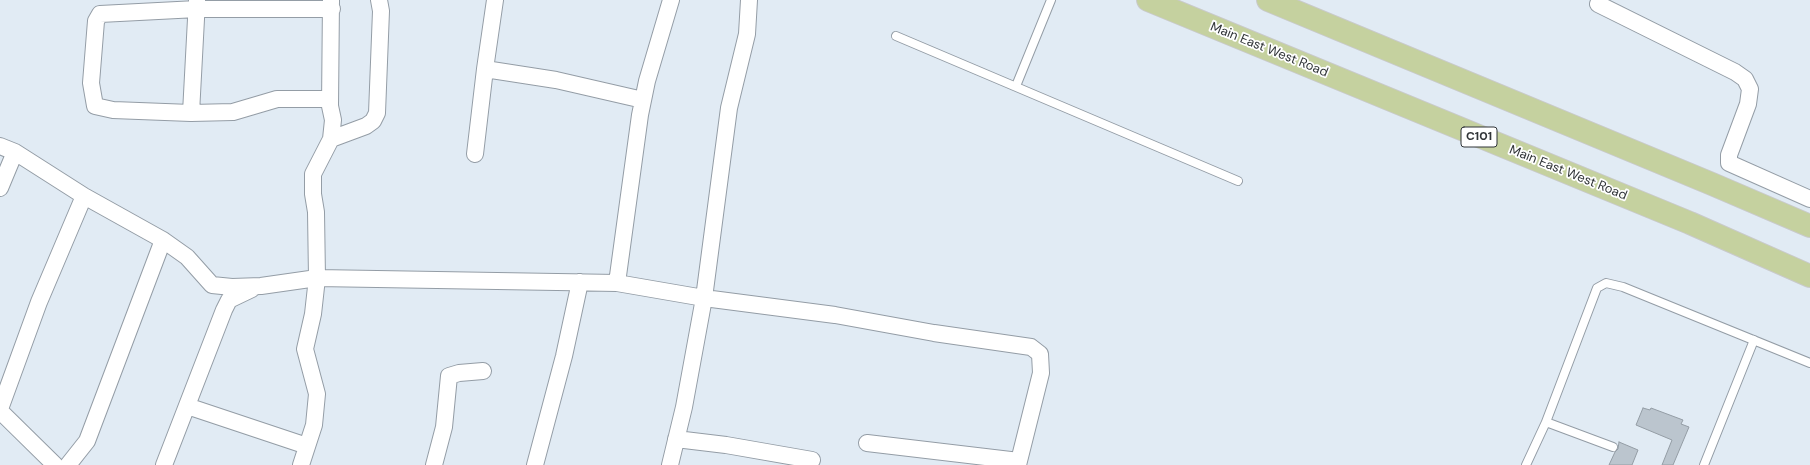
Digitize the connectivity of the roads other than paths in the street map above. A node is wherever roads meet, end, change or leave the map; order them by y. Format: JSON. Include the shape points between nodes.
{"nodes":[{"id":1,"x":379,"y":0,"type":"edge"},
{"id":2,"x":495,"y":0,"type":"edge"},
{"id":3,"x":671,"y":0,"type":"edge"},
{"id":4,"x":749,"y":0,"type":"edge"},
{"id":5,"x":1051,"y":0,"type":"edge"},
{"id":6,"x":1148,"y":0,"type":"edge"},
{"id":7,"x":1268,"y":0,"type":"edge"},
{"id":8,"x":332,"y":4,"type":"edge"},
{"id":9,"x":1598,"y":4,"type":"dead end"},
{"id":10,"x":197,"y":5,"type":"edge"},
{"id":11,"x":896,"y":36,"type":"dead end"},
{"id":12,"x":485,"y":69,"type":"junction"},
{"id":13,"x":1016,"y":86,"type":"junction"},
{"id":14,"x":330,"y":99,"type":"junction"},
{"id":15,"x":643,"y":100,"type":"junction"},
{"id":16,"x":191,"y":113,"type":"junction"},
{"id":17,"x":331,"y":139,"type":"junction"},
{"id":18,"x":0,"y":146,"type":"edge"},
{"id":19,"x":15,"y":152,"type":"junction"},
{"id":20,"x":475,"y":154,"type":"dead end"},
{"id":21,"x":1238,"y":181,"type":"dead end"},
{"id":22,"x":0,"y":188,"type":"edge"},
{"id":23,"x":84,"y":196,"type":"junction"},
{"id":24,"x":1810,"y":199,"type":"edge"},
{"id":25,"x":1810,"y":226,"type":"edge"},
{"id":26,"x":163,"y":240,"type":"junction"},
{"id":27,"x":1810,"y":276,"type":"edge"},
{"id":28,"x":317,"y":278,"type":"junction"},
{"id":29,"x":580,"y":282,"type":"junction"},
{"id":30,"x":617,"y":283,"type":"junction"},
{"id":31,"x":261,"y":286,"type":"junction"},
{"id":32,"x":704,"y":298,"type":"junction"},
{"id":33,"x":1754,"y":340,"type":"junction"},
{"id":34,"x":1810,"y":363,"type":"edge"},
{"id":35,"x":483,"y":371,"type":"dead end"},
{"id":36,"x":187,"y":406,"type":"junction"},
{"id":37,"x":0,"y":410,"type":"edge"},
{"id":38,"x":1546,"y":422,"type":"junction"},
{"id":39,"x":676,"y":439,"type":"junction"},
{"id":40,"x":867,"y":443,"type":"dead end"},
{"id":41,"x":307,"y":446,"type":"junction"},
{"id":42,"x":1613,"y":447,"type":"dead end"},
{"id":43,"x":812,"y":460,"type":"dead end"},
{"id":44,"x":1018,"y":463,"type":"edge"},
{"id":45,"x":55,"y":465,"type":"edge"},
{"id":46,"x":68,"y":465,"type":"edge"},
{"id":47,"x":164,"y":465,"type":"edge"},
{"id":48,"x":301,"y":465,"type":"edge"},
{"id":49,"x":434,"y":465,"type":"edge"},
{"id":50,"x":535,"y":465,"type":"edge"},
{"id":51,"x":670,"y":465,"type":"edge"},
{"id":52,"x":1526,"y":465,"type":"edge"},
{"id":53,"x":1704,"y":465,"type":"edge"}],
"edges":[{"from":1,"to":17,"type":"street","via":[[381,11],[377,113],[373,121],[366,126]]},
{"from":2,"to":12,"type":"street"},
{"from":3,"to":15,"type":"street","via":[[646,81]]},
{"from":4,"to":32,"type":"street","via":[[747,34],[729,108]]},
{"from":5,"to":13,"type":"lane"},
{"from":6,"to":27,"type":"main road","name":"Main East West Road","number":"C101","via":[[1690,223]]},
{"from":7,"to":25,"type":"main road"},
{"from":8,"to":10,"type":"street"},
{"from":8,"to":14,"type":"street"},
{"from":9,"to":24,"type":"street","via":[[1744,78],[1750,89],[1748,104],[1729,155],[1729,163]]},
{"from":10,"to":16,"type":"street"},
{"from":10,"to":16,"type":"street","via":[[100,14],[96,21],[91,83],[94,103],[98,107],[113,110]]},
{"from":11,"to":13,"type":"lane"},
{"from":12,"to":15,"type":"street","via":[[556,80]]},
{"from":12,"to":20,"type":"street"},
{"from":13,"to":21,"type":"lane"},
{"from":14,"to":16,"type":"street","via":[[277,99],[233,112]]},
{"from":14,"to":17,"type":"street","via":[[333,120]]},
{"from":15,"to":30,"type":"street"},
{"from":17,"to":28,"type":"street","via":[[313,174]]},
{"from":18,"to":19,"type":"street"},
{"from":19,"to":22,"type":"street"},
{"from":19,"to":23,"type":"street"},
{"from":23,"to":26,"type":"street"},
{"from":23,"to":37,"type":"street","via":[[39,302]]},
{"from":26,"to":31,"type":"street","via":[[187,257],[212,286]]},
{"from":26,"to":46,"type":"street","via":[[87,441]]},
{"from":28,"to":29,"type":"street"},
{"from":28,"to":31,"type":"street"},
{"from":28,"to":41,"type":"street","via":[[313,314],[305,349],[317,394],[314,425]]},
{"from":29,"to":30,"type":"street"},
{"from":29,"to":50,"type":"street","via":[[564,356]]},
{"from":30,"to":32,"type":"street"},
{"from":31,"to":36,"type":"street","via":[[229,300]]},
{"from":32,"to":39,"type":"street"},
{"from":32,"to":44,"type":"street","via":[[835,315],[1031,347],[1040,354],[1041,373]]},
{"from":33,"to":34,"type":"lane"},
{"from":33,"to":38,"type":"lane","via":[[1623,287],[1606,283],[1597,288]]},
{"from":33,"to":53,"type":"lane"},
{"from":35,"to":49,"type":"street","via":[[449,376],[444,427]]},
{"from":36,"to":41,"type":"street"},
{"from":36,"to":47,"type":"street"},
{"from":37,"to":45,"type":"street"},
{"from":38,"to":42,"type":"lane"},
{"from":38,"to":52,"type":"lane"},
{"from":39,"to":43,"type":"street"},
{"from":39,"to":51,"type":"street"},
{"from":40,"to":44,"type":"street"},
{"from":41,"to":48,"type":"street"}]}
